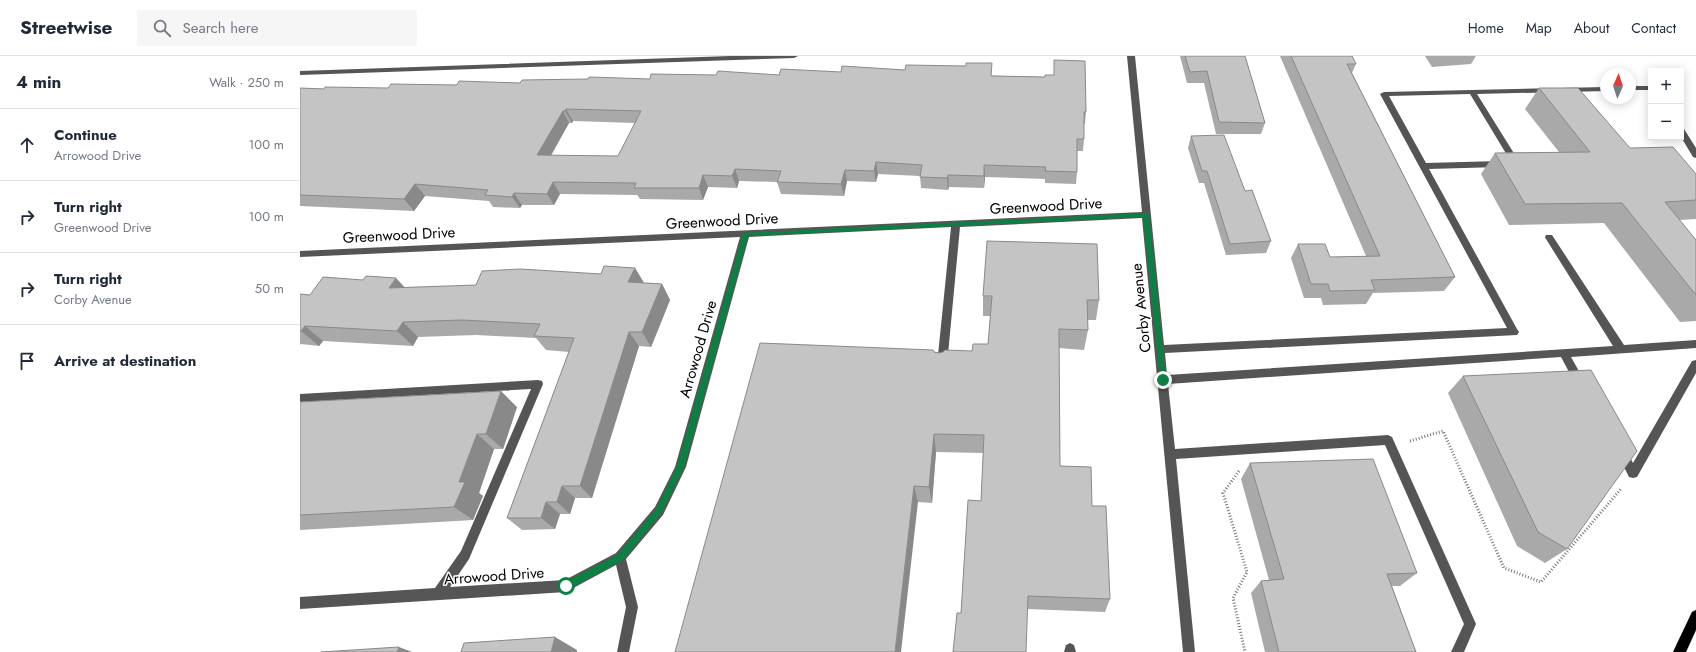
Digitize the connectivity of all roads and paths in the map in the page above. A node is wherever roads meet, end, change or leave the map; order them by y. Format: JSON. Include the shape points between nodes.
{"nodes":[{"id":1,"x":794,"y":56,"type":"edge"},
{"id":2,"x":1131,"y":56,"type":"edge"},
{"id":3,"x":300,"y":73,"type":"edge"},
{"id":4,"x":1636,"y":88,"type":"edge"},
{"id":5,"x":1648,"y":88,"type":"edge"},
{"id":6,"x":1600,"y":89,"type":"edge"},
{"id":7,"x":1472,"y":92,"type":"junction"},
{"id":8,"x":1684,"y":136,"type":"edge"},
{"id":9,"x":1696,"y":155,"type":"edge"},
{"id":10,"x":1424,"y":166,"type":"junction"},
{"id":11,"x":1146,"y":215,"type":"junction"},
{"id":12,"x":956,"y":224,"type":"junction"},
{"id":13,"x":745,"y":234,"type":"junction"},
{"id":14,"x":1549,"y":237,"type":"dead end"},
{"id":15,"x":300,"y":254,"type":"edge"},
{"id":16,"x":1696,"y":344,"type":"edge"},
{"id":17,"x":1160,"y":349,"type":"junction"},
{"id":18,"x":1621,"y":349,"type":"junction"},
{"id":19,"x":1564,"y":353,"type":"junction"},
{"id":20,"x":1696,"y":364,"type":"edge"},
{"id":21,"x":941,"y":368,"type":"edge"},
{"id":22,"x":1163,"y":380,"type":"junction"},
{"id":23,"x":1587,"y":393,"type":"edge"},
{"id":24,"x":300,"y":398,"type":"edge"},
{"id":25,"x":1618,"y":447,"type":"edge"},
{"id":26,"x":1170,"y":454,"type":"junction"},
{"id":27,"x":620,"y":557,"type":"junction"},
{"id":28,"x":438,"y":594,"type":"junction"},
{"id":29,"x":300,"y":603,"type":"edge"},
{"id":30,"x":1696,"y":616,"type":"edge"},
{"id":31,"x":623,"y":652,"type":"edge"},
{"id":32,"x":1188,"y":652,"type":"edge"},
{"id":33,"x":1458,"y":652,"type":"edge"},
{"id":34,"x":1679,"y":652,"type":"edge"}],
"edges":[{"from":1,"to":3,"type":"street"},
{"from":2,"to":11,"type":"street","name":"Corby Avenue"},
{"from":4,"to":5,"type":"street"},
{"from":6,"to":7,"type":"street"},
{"from":7,"to":10,"type":"street","via":[[1384,94]]},
{"from":7,"to":10,"type":"street","via":[[1516,163]]},
{"from":8,"to":9,"type":"street"},
{"from":10,"to":17,"type":"street","via":[[1514,332]]},
{"from":11,"to":12,"type":"street","name":"Greenwood Drive"},
{"from":11,"to":17,"type":"street","name":"Corby Avenue"},
{"from":12,"to":13,"type":"street","name":"Greenwood Drive"},
{"from":12,"to":21,"type":"street"},
{"from":13,"to":15,"type":"street","name":"Greenwood Drive"},
{"from":13,"to":27,"type":"street","name":"Arrowood Drive","via":[[680,467],[659,511]]},
{"from":14,"to":18,"type":"street"},
{"from":16,"to":18,"type":"street"},
{"from":17,"to":22,"type":"street","name":"Corby Avenue"},
{"from":18,"to":19,"type":"street"},
{"from":19,"to":22,"type":"street"},
{"from":19,"to":23,"type":"street"},
{"from":20,"to":25,"type":"street","via":[[1633,473]]},
{"from":22,"to":26,"type":"street","name":"Corby Avenue"},
{"from":24,"to":28,"type":"street","via":[[538,384],[465,555]]},
{"from":26,"to":32,"type":"street","name":"Corby Avenue"},
{"from":26,"to":33,"type":"street","via":[[1388,440],[1470,624]]},
{"from":27,"to":28,"type":"street","name":"Arrowood Drive","via":[[566,586]]},
{"from":27,"to":31,"type":"street","via":[[632,607]]},
{"from":28,"to":29,"type":"street","name":"Arrowood Drive"},
{"from":30,"to":34,"type":"main road"}]}
